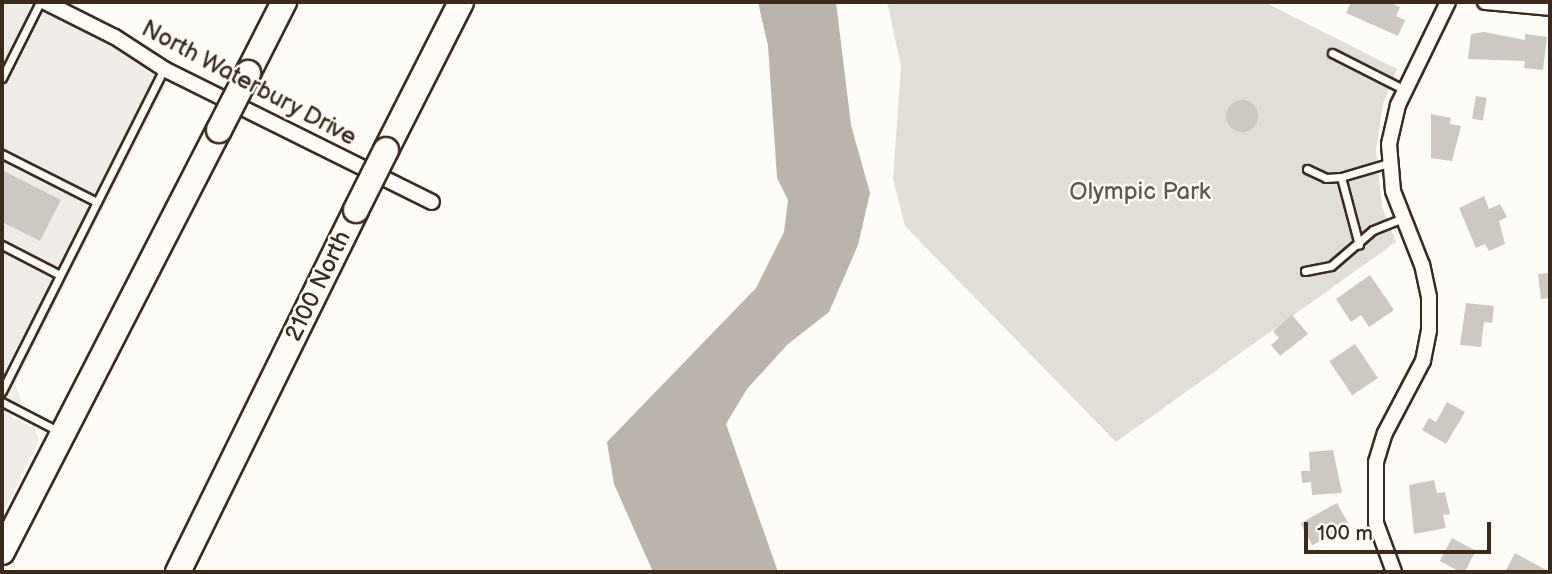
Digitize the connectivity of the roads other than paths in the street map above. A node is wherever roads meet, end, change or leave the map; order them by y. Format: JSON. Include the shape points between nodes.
{"nodes":[{"id":1,"x":43,"y":2,"type":"edge"},
{"id":2,"x":284,"y":2,"type":"edge"},
{"id":3,"x":461,"y":2,"type":"edge"},
{"id":4,"x":1448,"y":2,"type":"edge"},
{"id":5,"x":1485,"y":2,"type":"edge"},
{"id":6,"x":1550,"y":8,"type":"edge"},
{"id":7,"x":1332,"y":53,"type":"dead end"},
{"id":8,"x":164,"y":69,"type":"junction"},
{"id":9,"x":2,"y":78,"type":"edge"},
{"id":10,"x":1405,"y":90,"type":"junction"},
{"id":11,"x":2,"y":154,"type":"edge"},
{"id":12,"x":1389,"y":163,"type":"junction"},
{"id":13,"x":1307,"y":169,"type":"dead end"},
{"id":14,"x":1341,"y":177,"type":"junction"},
{"id":15,"x":97,"y":202,"type":"junction"},
{"id":16,"x":432,"y":202,"type":"dead end"},
{"id":17,"x":1402,"y":218,"type":"junction"},
{"id":18,"x":2,"y":245,"type":"edge"},
{"id":19,"x":1359,"y":245,"type":"junction"},
{"id":20,"x":1305,"y":271,"type":"dead end"},
{"id":21,"x":60,"y":275,"type":"junction"},
{"id":22,"x":2,"y":391,"type":"edge"},
{"id":23,"x":2,"y":402,"type":"edge"},
{"id":24,"x":62,"y":433,"type":"junction"},
{"id":25,"x":2,"y":552,"type":"edge"},
{"id":26,"x":178,"y":572,"type":"edge"},
{"id":27,"x":1394,"y":572,"type":"edge"}],
"edges":[{"from":1,"to":8,"type":"street","name":"North Waterbury Drive"},
{"from":1,"to":9,"type":"lane"},
{"from":2,"to":24,"type":"highway","bridge":true},
{"from":3,"to":26,"type":"highway","name":"2100 North","bridge":true},
{"from":4,"to":10,"type":"street"},
{"from":5,"to":6,"type":"street"},
{"from":7,"to":10,"type":"lane"},
{"from":8,"to":15,"type":"lane"},
{"from":8,"to":16,"type":"street","name":"North Waterbury Drive"},
{"from":10,"to":12,"type":"street","via":[[1392,122]]},
{"from":11,"to":15,"type":"lane"},
{"from":12,"to":14,"type":"lane"},
{"from":12,"to":17,"type":"street"},
{"from":13,"to":14,"type":"lane","via":[[1326,178]]},
{"from":14,"to":19,"type":"lane"},
{"from":15,"to":21,"type":"lane"},
{"from":17,"to":19,"type":"lane","via":[[1373,230]]},
{"from":17,"to":27,"type":"street","via":[[1422,264],[1429,330],[1416,380],[1391,422],[1376,461],[1376,523]]},
{"from":18,"to":21,"type":"lane"},
{"from":19,"to":20,"type":"lane","via":[[1331,265]]},
{"from":21,"to":22,"type":"lane"},
{"from":23,"to":24,"type":"lane"},
{"from":24,"to":25,"type":"highway"}]}
